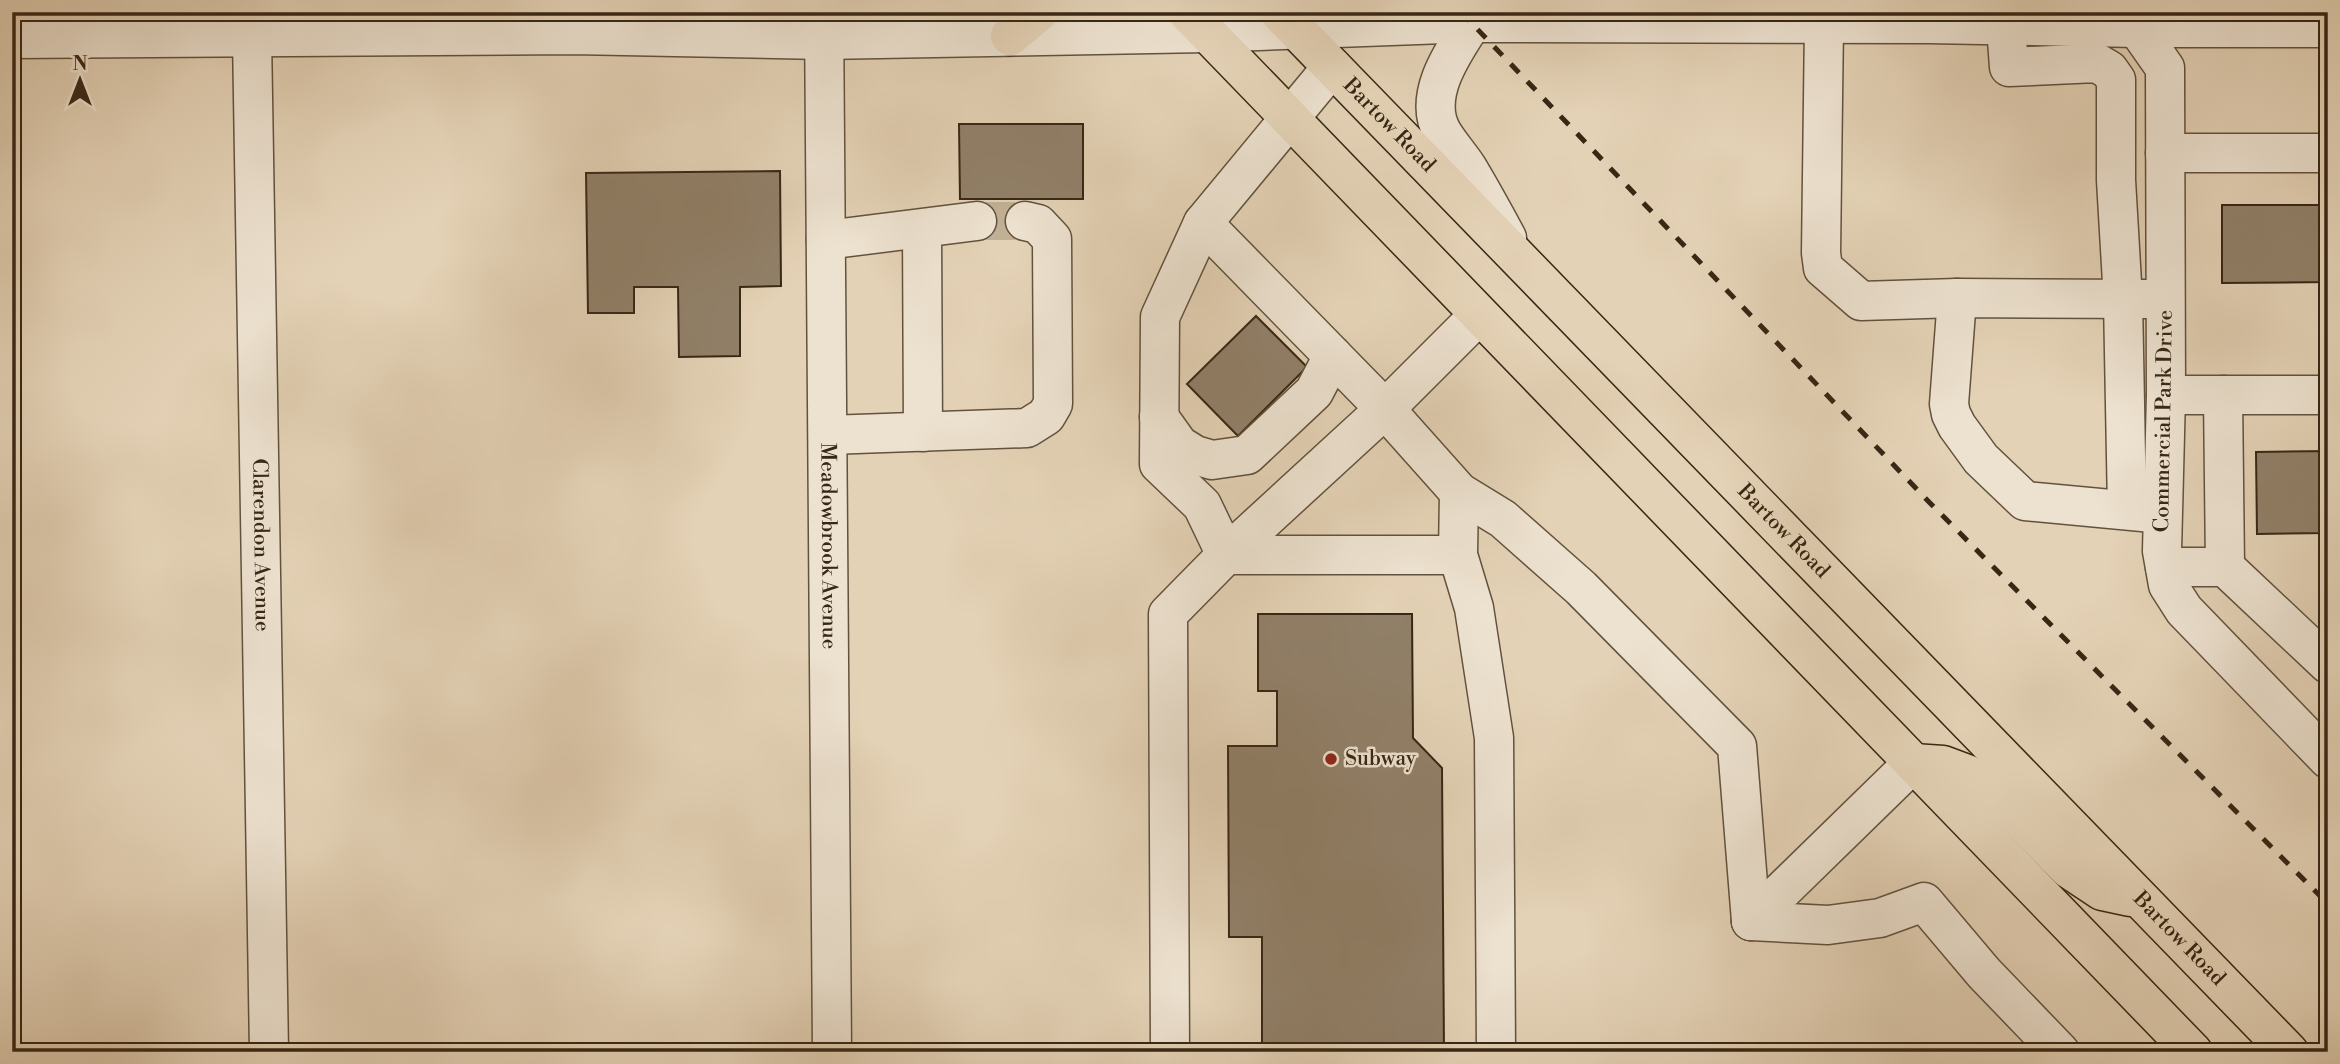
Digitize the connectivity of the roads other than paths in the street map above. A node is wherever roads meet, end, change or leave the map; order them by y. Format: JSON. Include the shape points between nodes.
{"nodes":[{"id":1,"x":1584,"y":17,"type":"edge"},
{"id":2,"x":1759,"y":18,"type":"edge"},
{"id":3,"x":1928,"y":18,"type":"edge"},
{"id":4,"x":2133,"y":20,"type":"edge"},
{"id":5,"x":1288,"y":21,"type":"edge"},
{"id":6,"x":1196,"y":22,"type":"edge"},
{"id":7,"x":1472,"y":23,"type":"junction"},
{"id":8,"x":573,"y":24,"type":"edge"},
{"id":9,"x":961,"y":24,"type":"edge"},
{"id":10,"x":1025,"y":24,"type":"edge"},
{"id":11,"x":824,"y":26,"type":"edge"},
{"id":12,"x":2006,"y":26,"type":"junction"},
{"id":13,"x":2328,"y":29,"type":"edge"},
{"id":14,"x":1824,"y":34,"type":"junction"},
{"id":15,"x":252,"y":37,"type":"junction"},
{"id":16,"x":12,"y":39,"type":"edge"},
{"id":17,"x":1332,"y":67,"type":"junction"},
{"id":18,"x":1290,"y":119,"type":"junction"},
{"id":19,"x":2328,"y":153,"type":"edge"},
{"id":20,"x":2165,"y":168,"type":"junction"},
{"id":21,"x":2116,"y":180,"type":"junction"},
{"id":22,"x":977,"y":222,"type":"tunnel mouth"},
{"id":23,"x":1025,"y":222,"type":"tunnel mouth"},
{"id":24,"x":1203,"y":223,"type":"junction"},
{"id":25,"x":922,"y":229,"type":"junction"},
{"id":26,"x":826,"y":240,"type":"junction"},
{"id":27,"x":1520,"y":260,"type":"junction"},
{"id":28,"x":1957,"y":298,"type":"junction"},
{"id":29,"x":2165,"y":299,"type":"junction"},
{"id":30,"x":2123,"y":300,"type":"junction"},
{"id":31,"x":1479,"y":315,"type":"junction"},
{"id":32,"x":1333,"y":356,"type":"junction"},
{"id":33,"x":2166,"y":395,"type":"junction"},
{"id":34,"x":2223,"y":395,"type":"junction"},
{"id":35,"x":2328,"y":395,"type":"edge"},
{"id":36,"x":1385,"y":409,"type":"junction"},
{"id":37,"x":1159,"y":417,"type":"junction"},
{"id":38,"x":923,"y":432,"type":"junction"},
{"id":39,"x":828,"y":435,"type":"junction"},
{"id":40,"x":1459,"y":492,"type":"junction"},
{"id":41,"x":2145,"y":512,"type":"junction"},
{"id":42,"x":1226,"y":555,"type":"junction"},
{"id":43,"x":1458,"y":555,"type":"junction"},
{"id":44,"x":2165,"y":567,"type":"junction"},
{"id":45,"x":2225,"y":567,"type":"junction"},
{"id":46,"x":2328,"y":664,"type":"edge"},
{"id":47,"x":2328,"y":760,"type":"edge"},
{"id":48,"x":1913,"y":763,"type":"junction"},
{"id":49,"x":2140,"y":899,"type":"junction"},
{"id":50,"x":1751,"y":921,"type":"junction"},
{"id":51,"x":268,"y":1052,"type":"edge"},
{"id":52,"x":832,"y":1052,"type":"edge"},
{"id":53,"x":1170,"y":1052,"type":"edge"},
{"id":54,"x":1496,"y":1052,"type":"edge"},
{"id":55,"x":2060,"y":1052,"type":"edge"},
{"id":56,"x":2193,"y":1052,"type":"edge"},
{"id":57,"x":2289,"y":1052,"type":"edge"}],
"edges":[{"from":1,"to":2,"type":"street"},
{"from":1,"to":7,"type":"street"},
{"from":2,"to":14,"type":"street"},
{"from":3,"to":12,"type":"street"},
{"from":3,"to":14,"type":"street"},
{"from":4,"to":12,"type":"street"},
{"from":4,"to":13,"type":"street"},
{"from":4,"to":20,"type":"street","name":"Commercial Park Drive","via":[[2165,68]]},
{"from":5,"to":6,"type":"street"},
{"from":5,"to":7,"type":"street"},
{"from":5,"to":17,"type":"main road","name":"Bartow Road"},
{"from":6,"to":10,"type":"street"},
{"from":6,"to":18,"type":"main road"},
{"from":7,"to":27,"type":"street","via":[[1448,59],[1436,107],[1441,130]]},
{"from":8,"to":11,"type":"street"},
{"from":8,"to":15,"type":"street"},
{"from":9,"to":10,"type":"street"},
{"from":9,"to":11,"type":"street"},
{"from":11,"to":26,"type":"street","name":"Meadowbrook Avenue"},
{"from":12,"to":21,"type":"street","via":[[2009,67],[2097,63],[2109,70],[2116,80]]},
{"from":14,"to":28,"type":"street","via":[[1823,268],[1861,300]]},
{"from":15,"to":16,"type":"street"},
{"from":15,"to":51,"type":"street","name":"Clarendon Avenue"},
{"from":17,"to":18,"type":"street"},
{"from":17,"to":27,"type":"main road","name":"Bartow Road"},
{"from":18,"to":24,"type":"street"},
{"from":18,"to":31,"type":"main road"},
{"from":19,"to":20,"type":"street"},
{"from":20,"to":21,"type":"street"},
{"from":20,"to":29,"type":"street","name":"Commercial Park Drive"},
{"from":21,"to":30,"type":"street"},
{"from":22,"to":25,"type":"street"},
{"from":23,"to":38,"type":"street","via":[[1038,224],[1052,239],[1053,404],[1046,416],[1027,428]]},
{"from":24,"to":32,"type":"street"},
{"from":24,"to":37,"type":"street","via":[[1160,317]]},
{"from":25,"to":26,"type":"street"},
{"from":25,"to":38,"type":"street"},
{"from":26,"to":39,"type":"street","name":"Meadowbrook Avenue"},
{"from":27,"to":49,"type":"main road","name":"Bartow Road"},
{"from":28,"to":30,"type":"street"},
{"from":28,"to":41,"type":"street","via":[[1951,415],[1981,459],[2025,501]]},
{"from":29,"to":30,"type":"street"},
{"from":29,"to":33,"type":"street","name":"Commercial Park Drive"},
{"from":30,"to":41,"type":"street"},
{"from":31,"to":36,"type":"street"},
{"from":31,"to":48,"type":"main road"},
{"from":32,"to":36,"type":"street"},
{"from":32,"to":37,"type":"street","via":[[1314,392],[1247,455],[1212,460],[1195,455],[1179,445]]},
{"from":33,"to":34,"type":"street"},
{"from":33,"to":41,"type":"street","name":"Commercial Park Drive"},
{"from":34,"to":35,"type":"street"},
{"from":34,"to":45,"type":"street"},
{"from":36,"to":40,"type":"street"},
{"from":36,"to":42,"type":"street"},
{"from":37,"to":42,"type":"street","via":[[1159,464],[1202,505]]},
{"from":38,"to":39,"type":"street"},
{"from":39,"to":52,"type":"street","name":"Meadowbrook Avenue"},
{"from":40,"to":43,"type":"street"},
{"from":40,"to":50,"type":"street","via":[[1503,519],[1581,588],[1737,746]]},
{"from":41,"to":44,"type":"street","name":"Commercial Park Drive"},
{"from":42,"to":43,"type":"street"},
{"from":42,"to":53,"type":"street","via":[[1168,614]]},
{"from":43,"to":54,"type":"street","via":[[1474,608],[1494,738]]},
{"from":44,"to":45,"type":"street"},
{"from":44,"to":47,"type":"street","name":"Commercial Park Drive","via":[[2168,585],[2183,610]]},
{"from":45,"to":46,"type":"street"},
{"from":48,"to":49,"type":"main road","via":[[1943,765],[1967,774],[1990,789],[2069,869],[2102,891]]},
{"from":48,"to":50,"type":"street"},
{"from":48,"to":56,"type":"main road"},
{"from":49,"to":57,"type":"main road","name":"Bartow Road"},
{"from":50,"to":55,"type":"street","via":[[1828,925],[1880,918],[1924,902]]}]}
